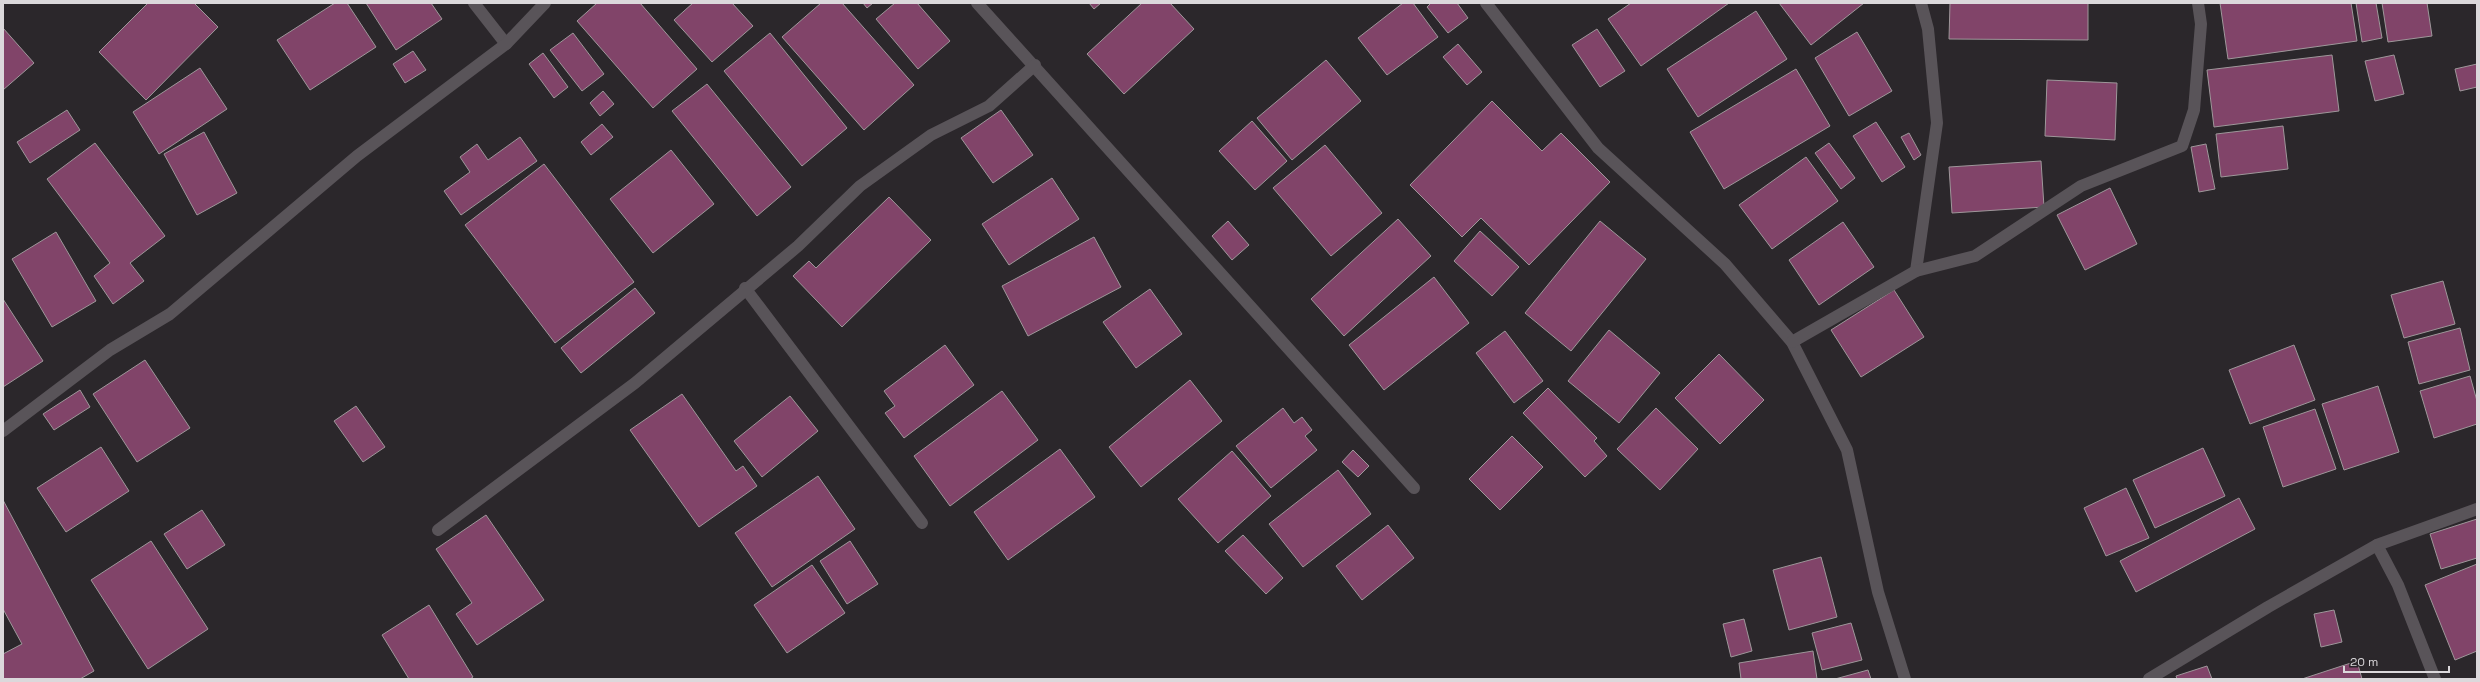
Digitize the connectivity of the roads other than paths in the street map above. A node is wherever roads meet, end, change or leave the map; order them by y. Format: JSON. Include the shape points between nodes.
{"nodes":[{"id":1,"x":474,"y":3,"type":"edge"},
{"id":2,"x":545,"y":3,"type":"edge"},
{"id":3,"x":977,"y":3,"type":"edge"},
{"id":4,"x":1486,"y":3,"type":"edge"},
{"id":5,"x":1921,"y":3,"type":"edge"},
{"id":6,"x":2198,"y":3,"type":"edge"},
{"id":7,"x":506,"y":44,"type":"junction"},
{"id":8,"x":1035,"y":65,"type":"junction"},
{"id":9,"x":1916,"y":271,"type":"junction"},
{"id":10,"x":745,"y":288,"type":"junction"},
{"id":11,"x":1792,"y":342,"type":"junction"},
{"id":12,"x":3,"y":431,"type":"edge"},
{"id":13,"x":1414,"y":488,"type":"dead end"},
{"id":14,"x":2477,"y":509,"type":"edge"},
{"id":15,"x":922,"y":523,"type":"dead end"},
{"id":16,"x":438,"y":530,"type":"dead end"},
{"id":17,"x":2377,"y":545,"type":"junction"},
{"id":18,"x":1906,"y":679,"type":"edge"},
{"id":19,"x":2149,"y":679,"type":"edge"},
{"id":20,"x":2435,"y":679,"type":"edge"}],
"edges":[{"from":1,"to":7,"type":"street"},
{"from":2,"to":7,"type":"street"},
{"from":3,"to":8,"type":"street"},
{"from":4,"to":11,"type":"street","via":[[1598,148],[1725,264]]},
{"from":5,"to":9,"type":"street","via":[[1928,29],[1937,123]]},
{"from":6,"to":9,"type":"street","via":[[2201,24],[2194,110],[2182,146],[2081,186],[1975,256]]},
{"from":7,"to":12,"type":"street","via":[[356,156],[170,314],[110,350]]},
{"from":8,"to":10,"type":"street","via":[[990,106],[931,135],[860,186],[798,246]]},
{"from":8,"to":13,"type":"street"},
{"from":9,"to":11,"type":"street"},
{"from":10,"to":15,"type":"street"},
{"from":10,"to":16,"type":"street","via":[[635,383]]},
{"from":11,"to":18,"type":"street","via":[[1847,450],[1878,592]]},
{"from":14,"to":17,"type":"street"},
{"from":17,"to":19,"type":"street"},
{"from":17,"to":20,"type":"street","via":[[2398,585]]}]}
